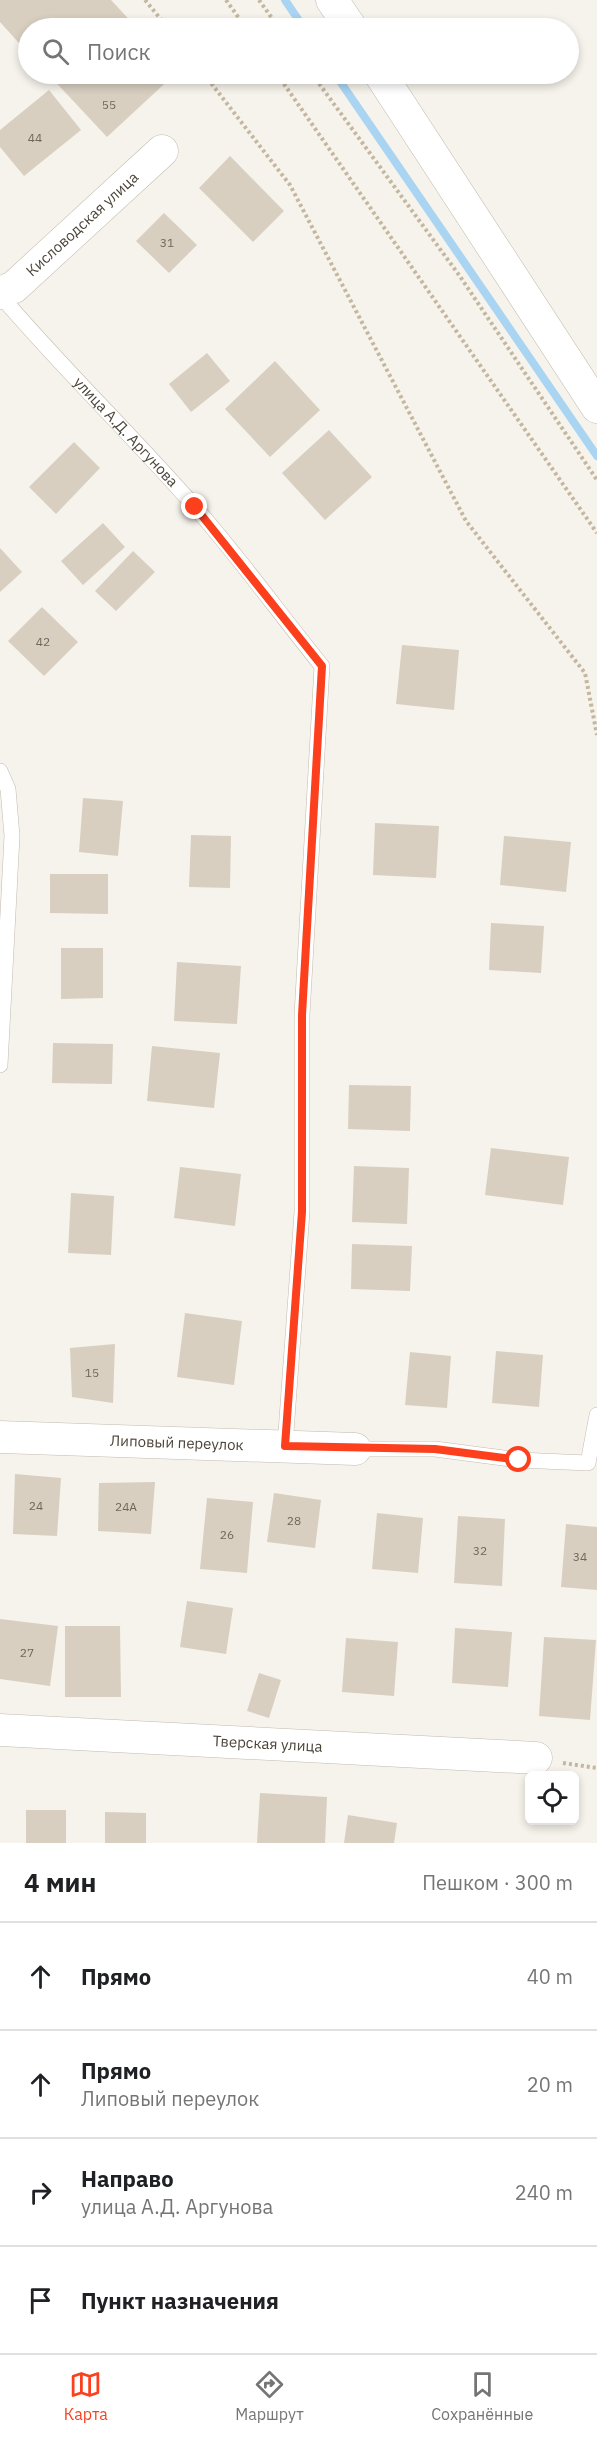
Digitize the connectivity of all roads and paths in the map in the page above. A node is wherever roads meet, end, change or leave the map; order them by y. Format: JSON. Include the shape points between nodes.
{"nodes":[{"id":1,"x":145,"y":0,"type":"edge"},
{"id":2,"x":226,"y":0,"type":"edge"},
{"id":3,"x":259,"y":0,"type":"edge"},
{"id":4,"x":332,"y":0,"type":"edge"},
{"id":5,"x":160,"y":18,"type":"edge"},
{"id":6,"x":239,"y":18,"type":"edge"},
{"id":7,"x":272,"y":18,"type":"edge"},
{"id":8,"x":344,"y":18,"type":"edge"},
{"id":9,"x":212,"y":84,"type":"edge"},
{"id":10,"x":284,"y":84,"type":"edge"},
{"id":11,"x":319,"y":84,"type":"edge"},
{"id":12,"x":387,"y":84,"type":"edge"},
{"id":13,"x":162,"y":151,"type":"dead end"},
{"id":14,"x":0,"y":294,"type":"edge"},
{"id":15,"x":597,"y":407,"type":"edge"},
{"id":16,"x":597,"y":480,"type":"edge"},
{"id":17,"x":597,"y":533,"type":"edge"},
{"id":18,"x":597,"y":735,"type":"edge"},
{"id":19,"x":0,"y":771,"type":"edge"},
{"id":20,"x":0,"y":1065,"type":"edge"},
{"id":21,"x":597,"y":1415,"type":"edge"},
{"id":22,"x":0,"y":1437,"type":"edge"},
{"id":23,"x":285,"y":1446,"type":"junction"},
{"id":24,"x":355,"y":1449,"type":"joint"},
{"id":25,"x":0,"y":1730,"type":"edge"},
{"id":26,"x":536,"y":1758,"type":"dead end"}],
"edges":[{"from":1,"to":5,"type":"path"},
{"from":2,"to":6,"type":"path"},
{"from":3,"to":7,"type":"path"},
{"from":4,"to":8,"type":"street"},
{"from":9,"to":18,"type":"path","via":[[290,185],[466,521],[585,673]]},
{"from":10,"to":17,"type":"path"},
{"from":11,"to":16,"type":"path","via":[[459,275]]},
{"from":12,"to":15,"type":"street"},
{"from":13,"to":14,"type":"street","name":"Кисловодская улица","via":[[14,287]]},
{"from":14,"to":23,"type":"lane","name":"улица А.Д. Аргунова","via":[[55,360],[108,410],[195,507],[322,666],[302,1015],[302,1212]]},
{"from":19,"to":20,"type":"lane","via":[[8,789],[12,836]]},
{"from":21,"to":24,"type":"lane","via":[[588,1463],[519,1460],[435,1449]]},
{"from":22,"to":23,"type":"street","name":"Липовый переулок"},
{"from":23,"to":24,"type":"street","name":"Липовый переулок"},
{"from":25,"to":26,"type":"street","name":"Тверская улица"}]}
